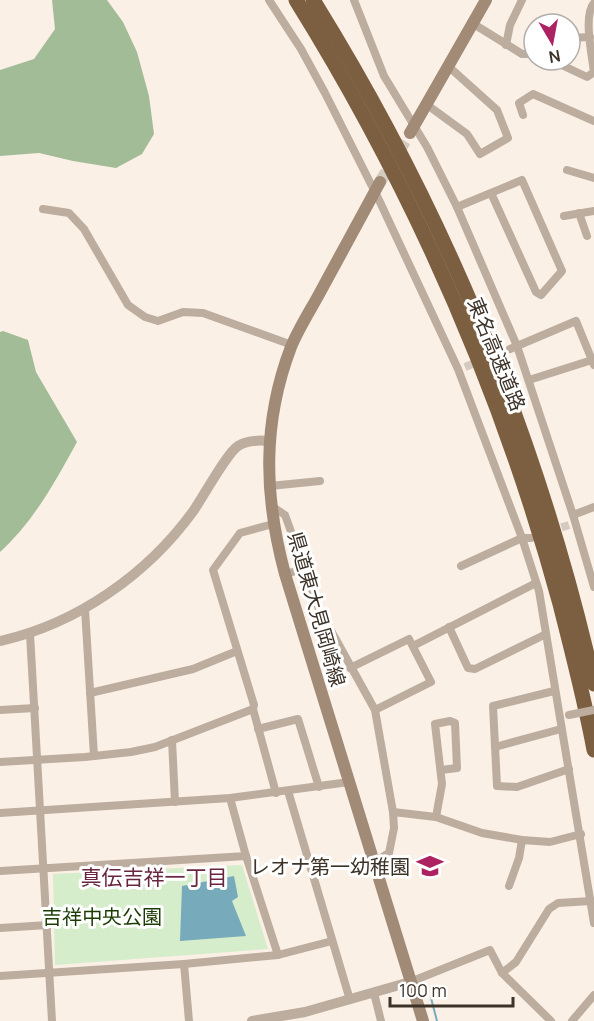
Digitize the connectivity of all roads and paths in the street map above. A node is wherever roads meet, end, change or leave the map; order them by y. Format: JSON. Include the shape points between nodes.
{"nodes":[{"id":1,"x":269,"y":0,"type":"edge"},
{"id":2,"x":296,"y":0,"type":"edge"},
{"id":3,"x":313,"y":0,"type":"edge"},
{"id":4,"x":354,"y":0,"type":"edge"},
{"id":5,"x":486,"y":0,"type":"edge"},
{"id":6,"x":522,"y":0,"type":"edge"},
{"id":7,"x":593,"y":2,"type":"edge"},
{"id":8,"x":472,"y":23,"type":"junction"},
{"id":9,"x":582,"y":37,"type":"edge"},
{"id":10,"x":590,"y":37,"type":"junction"},
{"id":11,"x":506,"y":45,"type":"junction"},
{"id":12,"x":522,"y":54,"type":"edge"},
{"id":13,"x":447,"y":66,"type":"junction"},
{"id":14,"x":576,"y":72,"type":"edge"},
{"id":15,"x":594,"y":72,"type":"edge"},
{"id":16,"x":426,"y":104,"type":"junction"},
{"id":17,"x":523,"y":115,"type":"dead end"},
{"id":18,"x":594,"y":121,"type":"edge"},
{"id":19,"x":412,"y":130,"type":"junction"},
{"id":20,"x":567,"y":170,"type":"dead end"},
{"id":21,"x":594,"y":178,"type":"edge"},
{"id":22,"x":378,"y":187,"type":"junction"},
{"id":23,"x":491,"y":193,"type":"junction"},
{"id":24,"x":457,"y":207,"type":"junction"},
{"id":25,"x":43,"y":209,"type":"dead end"},
{"id":26,"x":594,"y":211,"type":"edge"},
{"id":27,"x":579,"y":213,"type":"junction"},
{"id":28,"x":564,"y":216,"type":"dead end"},
{"id":29,"x":587,"y":236,"type":"dead end"},
{"id":30,"x":292,"y":345,"type":"junction"},
{"id":31,"x":514,"y":348,"type":"junction"},
{"id":32,"x":593,"y":363,"type":"edge"},
{"id":33,"x":529,"y":380,"type":"junction"},
{"id":34,"x":269,"y":441,"type":"junction"},
{"id":35,"x":320,"y":481,"type":"dead end"},
{"id":36,"x":270,"y":486,"type":"junction"},
{"id":37,"x":273,"y":507,"type":"junction"},
{"id":38,"x":594,"y":507,"type":"edge"},
{"id":39,"x":573,"y":515,"type":"junction"},
{"id":40,"x":273,"y":524,"type":"junction"},
{"id":41,"x":526,"y":538,"type":"junction"},
{"id":42,"x":461,"y":566,"type":"dead end"},
{"id":43,"x":304,"y":569,"type":"junction"},
{"id":44,"x":285,"y":574,"type":"junction"},
{"id":45,"x":536,"y":583,"type":"junction"},
{"id":46,"x":594,"y":587,"type":"edge"},
{"id":47,"x":84,"y":609,"type":"junction"},
{"id":48,"x":449,"y":627,"type":"junction"},
{"id":49,"x":30,"y":634,"type":"junction"},
{"id":50,"x":546,"y":634,"type":"junction"},
{"id":51,"x":0,"y":641,"type":"edge"},
{"id":52,"x":414,"y":646,"type":"junction"},
{"id":53,"x":237,"y":651,"type":"junction"},
{"id":54,"x":350,"y":668,"type":"junction"},
{"id":55,"x":594,"y":684,"type":"edge"},
{"id":56,"x":554,"y":691,"type":"junction"},
{"id":57,"x":90,"y":693,"type":"junction"},
{"id":58,"x":35,"y":708,"type":"junction"},
{"id":59,"x":253,"y":709,"type":"junction"},
{"id":60,"x":0,"y":710,"type":"edge"},
{"id":61,"x":375,"y":710,"type":"junction"},
{"id":62,"x":594,"y":710,"type":"edge"},
{"id":63,"x":560,"y":718,"type":"junction"},
{"id":64,"x":258,"y":729,"type":"junction"},
{"id":65,"x":561,"y":729,"type":"junction"},
{"id":66,"x":172,"y":740,"type":"junction"},
{"id":67,"x":495,"y":747,"type":"junction"},
{"id":68,"x":594,"y":750,"type":"edge"},
{"id":69,"x":94,"y":756,"type":"junction"},
{"id":70,"x":38,"y":760,"type":"junction"},
{"id":71,"x":0,"y":762,"type":"edge"},
{"id":72,"x":569,"y":769,"type":"junction"},
{"id":73,"x":441,"y":770,"type":"junction"},
{"id":74,"x":349,"y":782,"type":"junction"},
{"id":75,"x":319,"y":787,"type":"junction"},
{"id":76,"x":288,"y":791,"type":"junction"},
{"id":77,"x":276,"y":793,"type":"junction"},
{"id":78,"x":230,"y":798,"type":"junction"},
{"id":79,"x":175,"y":802,"type":"junction"},
{"id":80,"x":39,"y":811,"type":"junction"},
{"id":81,"x":393,"y":812,"type":"junction"},
{"id":82,"x":0,"y":813,"type":"edge"},
{"id":83,"x":436,"y":817,"type":"junction"},
{"id":84,"x":581,"y":834,"type":"junction"},
{"id":85,"x":522,"y":840,"type":"junction"},
{"id":86,"x":246,"y":856,"type":"junction"},
{"id":87,"x":373,"y":863,"type":"junction"},
{"id":88,"x":43,"y":868,"type":"junction"},
{"id":89,"x":0,"y":871,"type":"edge"},
{"id":90,"x":509,"y":886,"type":"dead end"},
{"id":91,"x":592,"y":906,"type":"edge"},
{"id":92,"x":594,"y":922,"type":"edge"},
{"id":93,"x":48,"y":925,"type":"junction"},
{"id":94,"x":0,"y":928,"type":"edge"},
{"id":95,"x":332,"y":940,"type":"junction"},
{"id":96,"x":278,"y":955,"type":"junction"},
{"id":97,"x":184,"y":964,"type":"junction"},
{"id":98,"x":50,"y":973,"type":"junction"},
{"id":99,"x":502,"y":973,"type":"junction"},
{"id":100,"x":0,"y":976,"type":"edge"},
{"id":101,"x":410,"y":982,"type":"junction"},
{"id":102,"x":374,"y":993,"type":"junction"},
{"id":103,"x":594,"y":995,"type":"edge"},
{"id":104,"x":350,"y":1000,"type":"junction"},
{"id":105,"x":52,"y":1021,"type":"edge"},
{"id":106,"x":189,"y":1021,"type":"edge"},
{"id":107,"x":252,"y":1021,"type":"edge"},
{"id":108,"x":381,"y":1021,"type":"edge"},
{"id":109,"x":423,"y":1021,"type":"edge"},
{"id":110,"x":551,"y":1021,"type":"edge"},
{"id":111,"x":572,"y":1021,"type":"edge"}],
"edges":[{"from":1,"to":22,"type":"street"},
{"from":2,"to":68,"type":"highway","name":"東名高速道路","via":[[396,176],[486,378],[546,555]]},
{"from":3,"to":55,"type":"highway","name":"東名高速道路","via":[[409,170],[476,314],[537,477]]},
{"from":4,"to":19,"type":"street","via":[[384,76]]},
{"from":5,"to":8,"type":"main road"},
{"from":6,"to":11,"type":"street"},
{"from":7,"to":10,"type":"street","via":[[588,17]]},
{"from":8,"to":11,"type":"street"},
{"from":8,"to":13,"type":"main road"},
{"from":9,"to":10,"type":"street"},
{"from":10,"to":15,"type":"street"},
{"from":11,"to":12,"type":"street"},
{"from":13,"to":16,"type":"main road"},
{"from":13,"to":16,"type":"street","via":[[497,110],[508,138],[480,154],[467,134]]},
{"from":14,"to":15,"type":"street","via":[[587,77]]},
{"from":16,"to":19,"type":"main road"},
{"from":17,"to":18,"type":"street","via":[[519,103],[533,94]]},
{"from":19,"to":24,"type":"street","via":[[427,147]]},
{"from":20,"to":21,"type":"street"},
{"from":22,"to":30,"type":"main road","name":"県道東大見岡崎線"},
{"from":22,"to":41,"type":"street","via":[[462,368]]},
{"from":23,"to":23,"type":"street","via":[[522,180],[562,271],[541,295],[536,292]]},
{"from":23,"to":24,"type":"street"},
{"from":24,"to":31,"type":"street"},
{"from":25,"to":30,"type":"street","via":[[69,213],[84,229],[128,305],[145,317],[158,321],[183,312],[204,313]]},
{"from":26,"to":27,"type":"street"},
{"from":27,"to":28,"type":"street"},
{"from":27,"to":29,"type":"street"},
{"from":30,"to":34,"type":"main road","name":"県道東大見岡崎線","via":[[276,392]]},
{"from":31,"to":32,"type":"street","via":[[576,321]]},
{"from":31,"to":33,"type":"street"},
{"from":32,"to":33,"type":"street"},
{"from":33,"to":39,"type":"street"},
{"from":34,"to":36,"type":"main road","name":"県道東大見岡崎線"},
{"from":34,"to":47,"type":"street","via":[[254,440],[236,447],[173,538],[142,567]]},
{"from":35,"to":36,"type":"street"},
{"from":36,"to":37,"type":"main road","name":"県道東大見岡崎線"},
{"from":37,"to":40,"type":"main road","name":"県道東大見岡崎線"},
{"from":37,"to":43,"type":"street","via":[[285,515]]},
{"from":38,"to":39,"type":"street"},
{"from":39,"to":46,"type":"street","via":[[572,525]]},
{"from":40,"to":44,"type":"main road","name":"県道東大見岡崎線"},
{"from":40,"to":53,"type":"street","via":[[240,533],[213,570]]},
{"from":41,"to":42,"type":"street"},
{"from":41,"to":45,"type":"street"},
{"from":43,"to":44,"type":"street"},
{"from":43,"to":54,"type":"street","via":[[319,609]]},
{"from":44,"to":74,"type":"main road","name":"県道東大見岡崎線"},
{"from":45,"to":48,"type":"street"},
{"from":45,"to":50,"type":"street"},
{"from":47,"to":49,"type":"street"},
{"from":47,"to":57,"type":"street"},
{"from":48,"to":50,"type":"street","via":[[468,668],[475,669]]},
{"from":48,"to":52,"type":"street"},
{"from":49,"to":51,"type":"street"},
{"from":49,"to":58,"type":"street"},
{"from":50,"to":56,"type":"street"},
{"from":52,"to":54,"type":"street","via":[[409,639]]},
{"from":52,"to":61,"type":"street","via":[[431,682]]},
{"from":53,"to":57,"type":"street","via":[[193,669]]},
{"from":53,"to":59,"type":"street"},
{"from":54,"to":61,"type":"street"},
{"from":56,"to":63,"type":"street"},
{"from":56,"to":67,"type":"street","via":[[493,706]]},
{"from":57,"to":69,"type":"street"},
{"from":58,"to":60,"type":"street"},
{"from":58,"to":70,"type":"street"},
{"from":59,"to":64,"type":"street"},
{"from":59,"to":66,"type":"street"},
{"from":61,"to":81,"type":"street"},
{"from":62,"to":63,"type":"street","bridge":true},
{"from":63,"to":65,"type":"street"},
{"from":64,"to":75,"type":"street","via":[[298,719]]},
{"from":64,"to":77,"type":"street"},
{"from":65,"to":67,"type":"street"},
{"from":65,"to":72,"type":"street"},
{"from":66,"to":69,"type":"street","via":[[147,749]]},
{"from":66,"to":79,"type":"street"},
{"from":67,"to":72,"type":"street","via":[[497,786],[517,787]]},
{"from":69,"to":70,"type":"street"},
{"from":70,"to":71,"type":"street"},
{"from":70,"to":80,"type":"street"},
{"from":72,"to":84,"type":"street"},
{"from":73,"to":73,"type":"street","via":[[435,724],[450,721],[455,723],[457,768]]},
{"from":73,"to":83,"type":"street"},
{"from":74,"to":75,"type":"street"},
{"from":74,"to":87,"type":"main road","name":"県道東大見岡崎線"},
{"from":75,"to":76,"type":"street"},
{"from":76,"to":77,"type":"street"},
{"from":76,"to":95,"type":"street"},
{"from":77,"to":78,"type":"street"},
{"from":78,"to":79,"type":"street"},
{"from":78,"to":86,"type":"street"},
{"from":79,"to":80,"type":"street"},
{"from":80,"to":82,"type":"street"},
{"from":80,"to":88,"type":"street"},
{"from":81,"to":83,"type":"street"},
{"from":81,"to":87,"type":"street","via":[[389,853]]},
{"from":83,"to":85,"type":"street","via":[[482,833]]},
{"from":84,"to":85,"type":"street","via":[[550,842]]},
{"from":84,"to":91,"type":"street"},
{"from":85,"to":90,"type":"street"},
{"from":86,"to":88,"type":"street"},
{"from":86,"to":96,"type":"street"},
{"from":87,"to":101,"type":"main road","name":"県道東大見岡崎線"},
{"from":88,"to":89,"type":"street"},
{"from":88,"to":93,"type":"street"},
{"from":91,"to":92,"type":"street"},
{"from":91,"to":99,"type":"street","via":[[558,903],[549,909],[516,962]]},
{"from":93,"to":94,"type":"street"},
{"from":93,"to":98,"type":"street"},
{"from":95,"to":96,"type":"street"},
{"from":95,"to":104,"type":"street"},
{"from":96,"to":97,"type":"street"},
{"from":97,"to":98,"type":"street"},
{"from":97,"to":106,"type":"street"},
{"from":98,"to":100,"type":"street"},
{"from":98,"to":105,"type":"street"},
{"from":99,"to":101,"type":"street","via":[[489,950]]},
{"from":99,"to":110,"type":"street"},
{"from":101,"to":102,"type":"street"},
{"from":101,"to":109,"type":"main road","name":"県道東大見岡崎線"},
{"from":102,"to":104,"type":"street"},
{"from":102,"to":108,"type":"street"},
{"from":103,"to":111,"type":"street"},
{"from":104,"to":107,"type":"street"}]}
